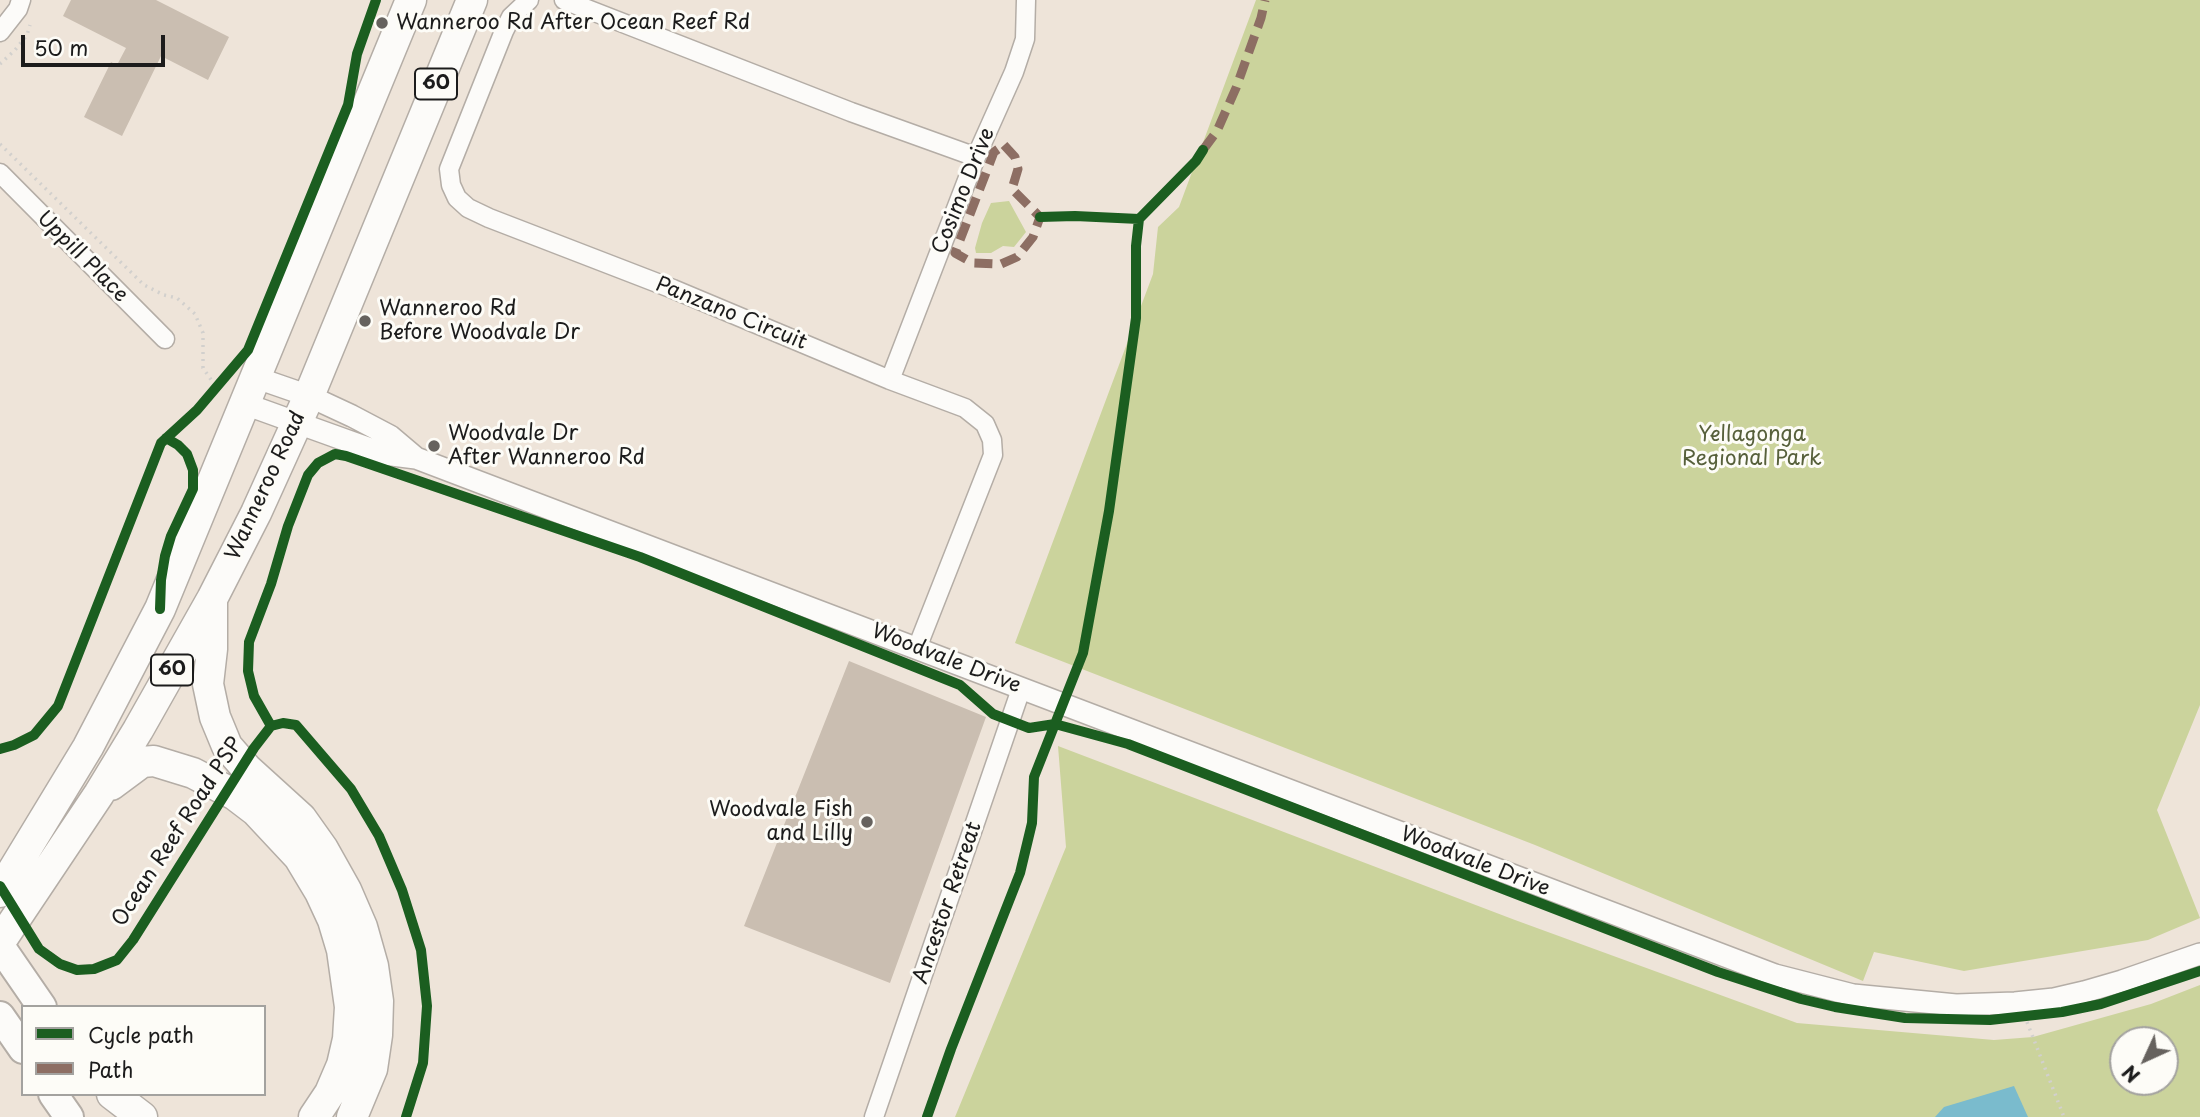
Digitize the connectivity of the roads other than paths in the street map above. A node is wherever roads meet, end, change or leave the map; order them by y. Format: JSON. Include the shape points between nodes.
{"nodes":[{"id":1,"x":21,"y":0,"type":"edge"},
{"id":2,"x":411,"y":0,"type":"edge"},
{"id":3,"x":472,"y":0,"type":"edge"},
{"id":4,"x":529,"y":0,"type":"edge"},
{"id":5,"x":564,"y":0,"type":"edge"},
{"id":6,"x":1026,"y":0,"type":"edge"},
{"id":7,"x":0,"y":32,"type":"edge"},
{"id":8,"x":976,"y":157,"type":"junction"},
{"id":9,"x":0,"y":173,"type":"edge"},
{"id":10,"x":165,"y":340,"type":"dead end"},
{"id":11,"x":890,"y":380,"type":"junction"},
{"id":12,"x":251,"y":391,"type":"junction"},
{"id":13,"x":309,"y":396,"type":"junction"},
{"id":14,"x":296,"y":423,"type":"junction"},
{"id":15,"x":416,"y":458,"type":"junction"},
{"id":16,"x":212,"y":599,"type":"junction"},
{"id":17,"x":917,"y":648,"type":"junction"},
{"id":18,"x":1021,"y":689,"type":"junction"},
{"id":19,"x":100,"y":794,"type":"junction"},
{"id":20,"x":11,"y":892,"type":"edge"},
{"id":21,"x":0,"y":944,"type":"edge"},
{"id":22,"x":2200,"y":954,"type":"edge"},
{"id":23,"x":41,"y":1005,"type":"edge"},
{"id":24,"x":0,"y":1016,"type":"edge"},
{"id":25,"x":21,"y":1046,"type":"edge"},
{"id":26,"x":54,"y":1096,"type":"edge"},
{"id":27,"x":103,"y":1096,"type":"edge"},
{"id":28,"x":115,"y":1096,"type":"edge"},
{"id":29,"x":69,"y":1117,"type":"edge"},
{"id":30,"x":117,"y":1117,"type":"edge"},
{"id":31,"x":142,"y":1117,"type":"edge"},
{"id":32,"x":314,"y":1117,"type":"edge"},
{"id":33,"x":352,"y":1117,"type":"edge"},
{"id":34,"x":874,"y":1117,"type":"edge"}],
"edges":[{"from":1,"to":7,"type":"street"},
{"from":2,"to":12,"type":"highway","number":"60"},
{"from":3,"to":13,"type":"highway","name":"Wanneroo Road","number":"60"},
{"from":4,"to":11,"type":"street","name":"Panzano Circuit","via":[[504,31],[449,169],[457,198],[489,218]]},
{"from":5,"to":8,"type":"street"},
{"from":6,"to":8,"type":"street","name":"Cosimo Drive","via":[[1025,39]]},
{"from":8,"to":11,"type":"street","name":"Cosimo Drive"},
{"from":9,"to":10,"type":"street","name":"Uppill Place"},
{"from":11,"to":17,"type":"street","name":"Panzano Circuit","via":[[965,408],[985,425],[992,440],[988,472]]},
{"from":12,"to":13,"type":"street","name":"Woodvale Drive"},
{"from":12,"to":14,"type":"street","name":"Woodvale Drive"},
{"from":12,"to":20,"type":"highway","number":"60","via":[[160,609]]},
{"from":13,"to":14,"type":"highway","name":"Wanneroo Road","number":"60"},
{"from":13,"to":15,"type":"street","name":"Woodvale Drive","via":[[390,436]]},
{"from":14,"to":15,"type":"street","name":"Woodvale Drive","via":[[384,454]]},
{"from":14,"to":16,"type":"highway","name":"Wanneroo Road","number":"60"},
{"from":15,"to":17,"type":"street","name":"Woodvale Drive"},
{"from":16,"to":19,"type":"highway","name":"Wanneroo Road","number":"60"},
{"from":16,"to":33,"type":"highway","via":[[208,684],[227,746],[301,818],[323,849],[346,890],[370,953],[377,1035],[372,1069]]},
{"from":17,"to":18,"type":"street","name":"Woodvale Drive"},
{"from":18,"to":22,"type":"street","name":"Woodvale Drive","via":[[1775,975],[1853,995],[1956,1005],[2054,999]]},
{"from":18,"to":34,"type":"street","name":"Ancestor Retreat"},
{"from":19,"to":20,"type":"highway","name":"Wanneroo Road","number":"60"},
{"from":19,"to":32,"type":"highway","via":[[142,762],[172,766],[235,795],[299,857],[333,920],[350,1007],[342,1065]]},
{"from":20,"to":21,"type":"highway","name":"Wanneroo Road","number":"60"},
{"from":21,"to":23,"type":"main road"},
{"from":24,"to":25,"type":"main road"},
{"from":26,"to":29,"type":"main road"},
{"from":27,"to":30,"type":"main road"},
{"from":28,"to":31,"type":"highway"}]}
